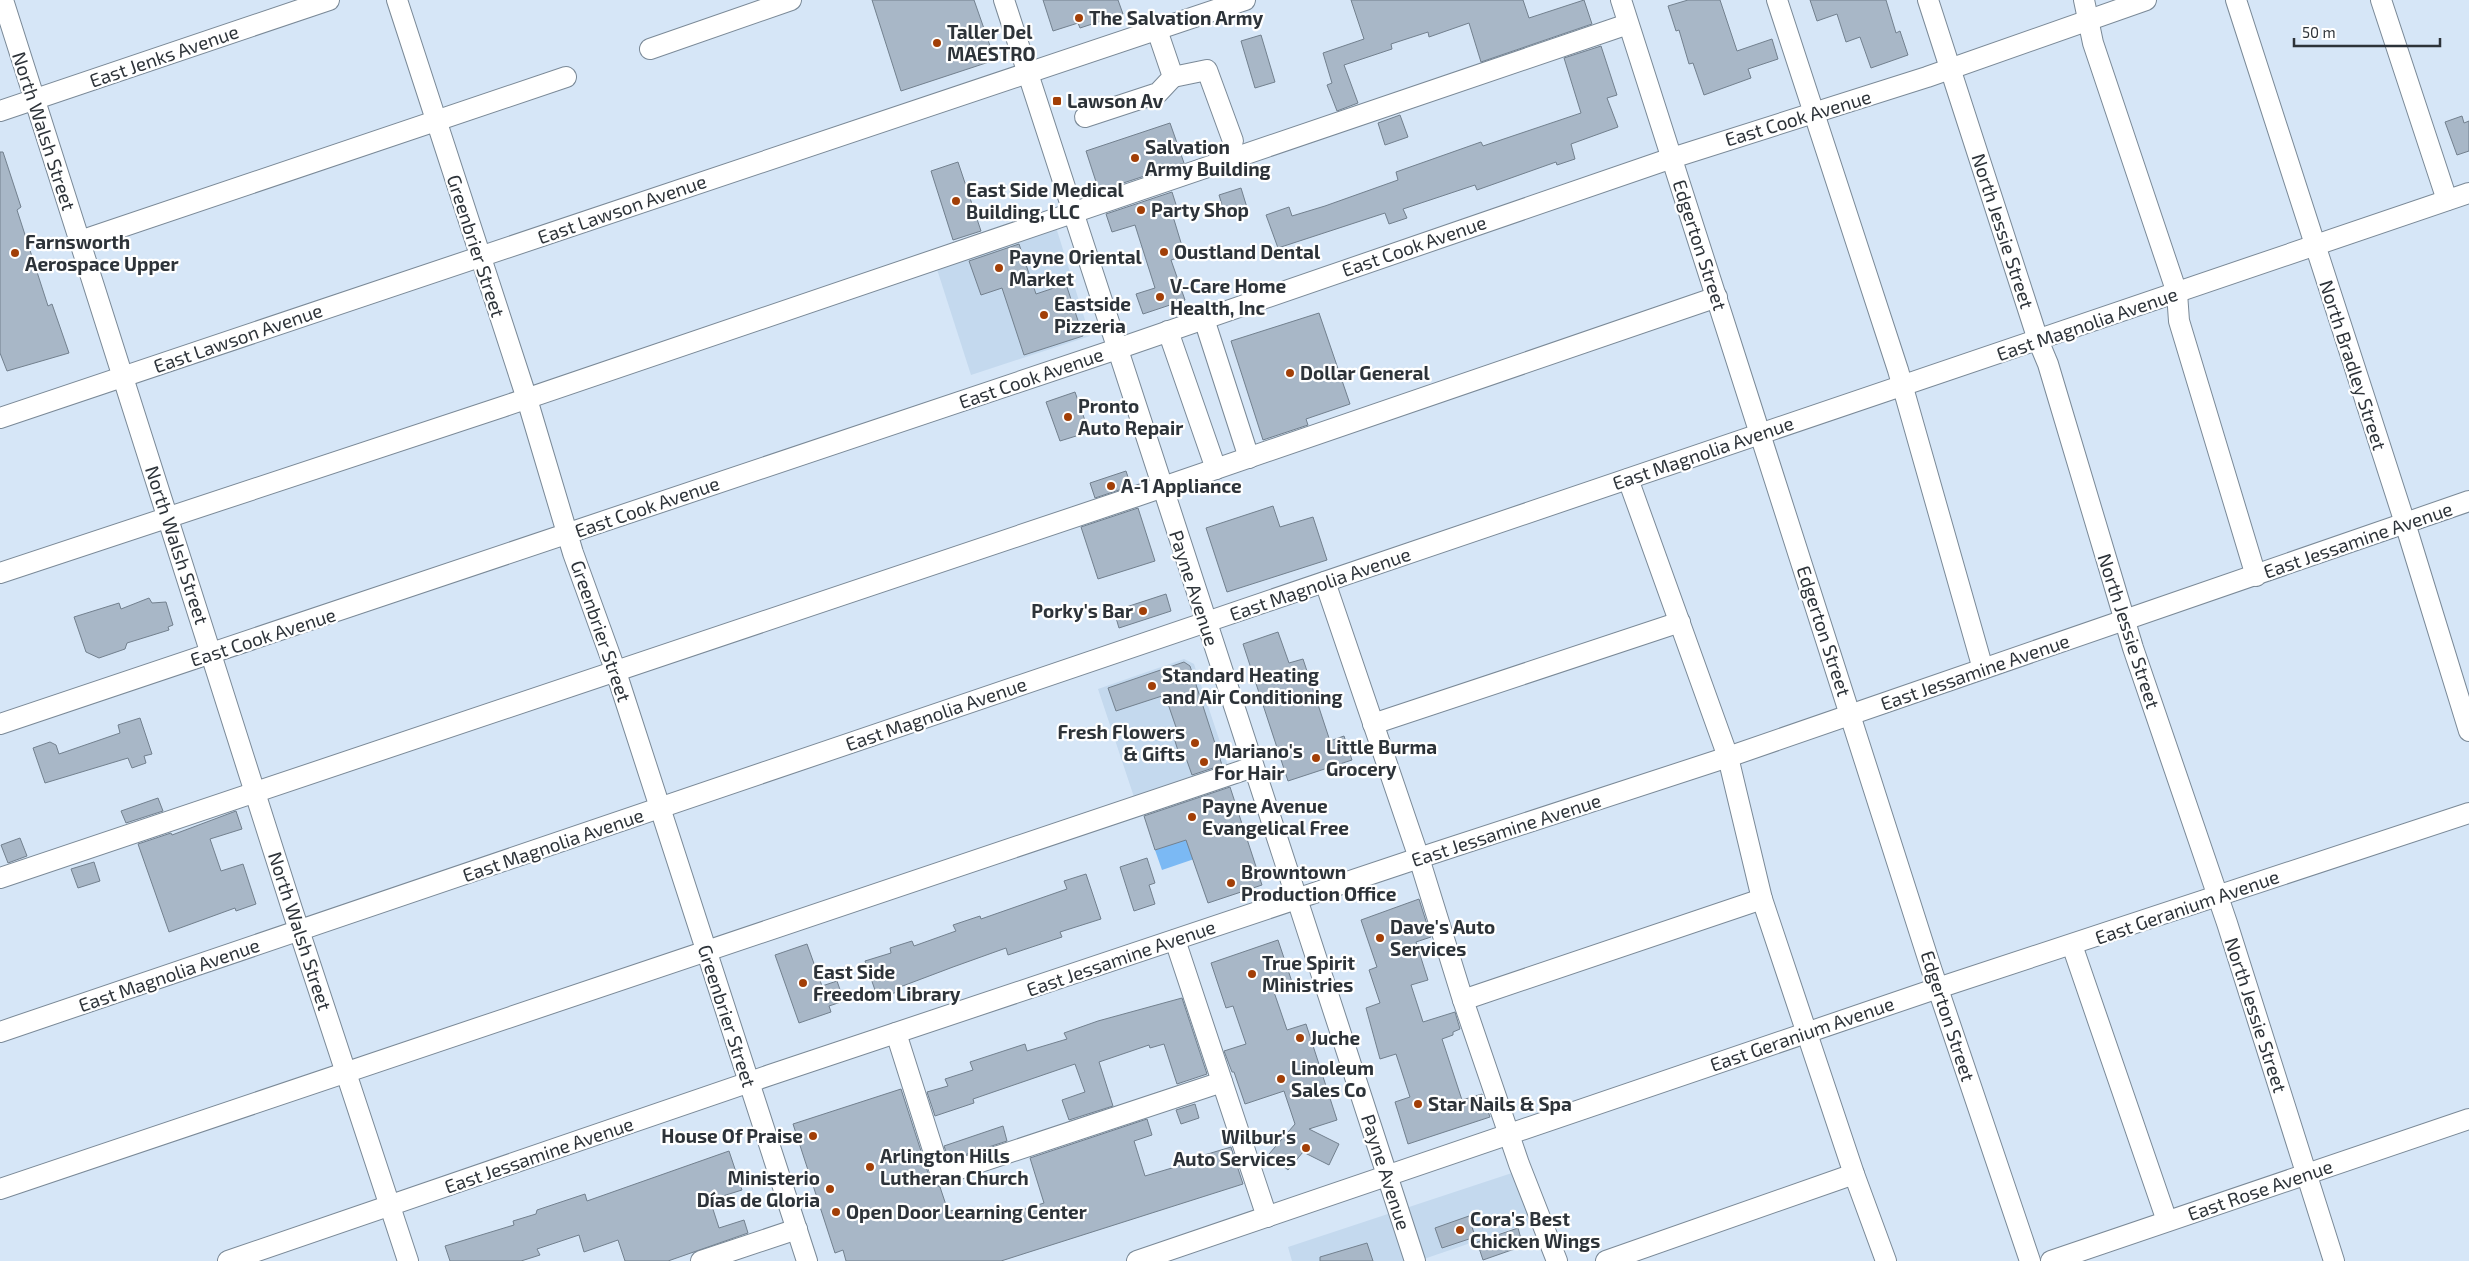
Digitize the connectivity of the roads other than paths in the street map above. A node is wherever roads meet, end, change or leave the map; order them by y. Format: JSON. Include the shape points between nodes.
{"nodes":[{"id":1,"x":3,"y":0,"type":"edge"},
{"id":2,"x":329,"y":0,"type":"edge"},
{"id":3,"x":397,"y":0,"type":"edge"},
{"id":4,"x":792,"y":0,"type":"edge"},
{"id":5,"x":1004,"y":0,"type":"edge"},
{"id":6,"x":1245,"y":0,"type":"edge"},
{"id":7,"x":1621,"y":0,"type":"edge"},
{"id":8,"x":1777,"y":0,"type":"edge"},
{"id":9,"x":1928,"y":0,"type":"edge"},
{"id":10,"x":2084,"y":0,"type":"edge"},
{"id":11,"x":2146,"y":0,"type":"edge"},
{"id":12,"x":2236,"y":0,"type":"edge"},
{"id":13,"x":2381,"y":0,"type":"edge"},
{"id":14,"x":2090,"y":19,"type":"junction"},
{"id":15,"x":1628,"y":24,"type":"junction"},
{"id":16,"x":1157,"y":30,"type":"junction"},
{"id":17,"x":650,"y":49,"type":"dead end"},
{"id":18,"x":1950,"y":67,"type":"junction"},
{"id":19,"x":1027,"y":71,"type":"junction"},
{"id":20,"x":566,"y":77,"type":"dead end"},
{"id":21,"x":1173,"y":78,"type":"junction"},
{"id":22,"x":34,"y":100,"type":"junction"},
{"id":23,"x":0,"y":111,"type":"edge"},
{"id":24,"x":1814,"y":114,"type":"junction"},
{"id":25,"x":1085,"y":118,"type":"dead end"},
{"id":26,"x":437,"y":122,"type":"junction"},
{"id":27,"x":1233,"y":141,"type":"dead end"},
{"id":28,"x":1672,"y":158,"type":"junction"},
{"id":29,"x":2469,"y":193,"type":"edge"},
{"id":30,"x":2448,"y":200,"type":"junction"},
{"id":31,"x":1074,"y":212,"type":"junction"},
{"id":32,"x":80,"y":241,"type":"junction"},
{"id":33,"x":2315,"y":246,"type":"junction"},
{"id":34,"x":480,"y":257,"type":"junction"},
{"id":35,"x":2177,"y":294,"type":"junction"},
{"id":36,"x":1717,"y":298,"type":"junction"},
{"id":37,"x":1204,"y":319,"type":"junction"},
{"id":38,"x":1168,"y":331,"type":"junction"},
{"id":39,"x":2038,"y":340,"type":"junction"},
{"id":40,"x":1117,"y":349,"type":"junction"},
{"id":41,"x":123,"y":377,"type":"junction"},
{"id":42,"x":1902,"y":387,"type":"junction"},
{"id":43,"x":527,"y":399,"type":"junction"},
{"id":44,"x":0,"y":418,"type":"edge"},
{"id":45,"x":1761,"y":434,"type":"junction"},
{"id":46,"x":1249,"y":458,"type":"junction"},
{"id":47,"x":1216,"y":469,"type":"junction"},
{"id":48,"x":1628,"y":479,"type":"junction"},
{"id":49,"x":1162,"y":488,"type":"junction"},
{"id":50,"x":2469,"y":501,"type":"edge"},
{"id":51,"x":168,"y":517,"type":"junction"},
{"id":52,"x":2405,"y":523,"type":"junction"},
{"id":53,"x":567,"y":534,"type":"junction"},
{"id":54,"x":0,"y":573,"type":"edge"},
{"id":55,"x":2256,"y":576,"type":"junction"},
{"id":56,"x":1325,"y":582,"type":"junction"},
{"id":57,"x":2125,"y":621,"type":"junction"},
{"id":58,"x":1680,"y":622,"type":"junction"},
{"id":59,"x":1206,"y":623,"type":"junction"},
{"id":60,"x":212,"y":654,"type":"junction"},
{"id":61,"x":1983,"y":669,"type":"junction"},
{"id":62,"x":616,"y":672,"type":"junction"},
{"id":63,"x":1850,"y":714,"type":"junction"},
{"id":64,"x":0,"y":724,"type":"edge"},
{"id":65,"x":1373,"y":724,"type":"junction"},
{"id":66,"x":2469,"y":731,"type":"edge"},
{"id":67,"x":1728,"y":757,"type":"junction"},
{"id":68,"x":1253,"y":767,"type":"junction"},
{"id":69,"x":254,"y":791,"type":"junction"},
{"id":70,"x":660,"y":808,"type":"junction"},
{"id":71,"x":2469,"y":813,"type":"edge"},
{"id":72,"x":1419,"y":858,"type":"junction"},
{"id":73,"x":0,"y":878,"type":"edge"},
{"id":74,"x":2218,"y":896,"type":"junction"},
{"id":75,"x":1296,"y":899,"type":"junction"},
{"id":76,"x":1762,"y":899,"type":"junction"},
{"id":77,"x":299,"y":931,"type":"junction"},
{"id":78,"x":1175,"y":940,"type":"junction"},
{"id":79,"x":2072,"y":945,"type":"junction"},
{"id":80,"x":706,"y":950,"type":"junction"},
{"id":81,"x":1938,"y":988,"type":"junction"},
{"id":82,"x":1463,"y":1000,"type":"junction"},
{"id":83,"x":0,"y":1032,"type":"edge"},
{"id":84,"x":1808,"y":1032,"type":"junction"},
{"id":85,"x":896,"y":1033,"type":"junction"},
{"id":86,"x":346,"y":1072,"type":"junction"},
{"id":87,"x":749,"y":1082,"type":"junction"},
{"id":88,"x":1222,"y":1082,"type":"junction"},
{"id":89,"x":2469,"y":1119,"type":"edge"},
{"id":90,"x":1510,"y":1135,"type":"junction"},
{"id":91,"x":1854,"y":1174,"type":"junction"},
{"id":92,"x":2307,"y":1174,"type":"junction"},
{"id":93,"x":1388,"y":1177,"type":"junction"},
{"id":94,"x":0,"y":1190,"type":"edge"},
{"id":95,"x":390,"y":1206,"type":"junction"},
{"id":96,"x":1266,"y":1217,"type":"junction"},
{"id":97,"x":2167,"y":1221,"type":"junction"},
{"id":98,"x":797,"y":1229,"type":"junction"},
{"id":99,"x":228,"y":1261,"type":"edge"},
{"id":100,"x":408,"y":1261,"type":"edge"},
{"id":101,"x":701,"y":1261,"type":"edge"},
{"id":102,"x":807,"y":1261,"type":"edge"},
{"id":103,"x":1137,"y":1261,"type":"edge"},
{"id":104,"x":1416,"y":1261,"type":"edge"},
{"id":105,"x":1557,"y":1261,"type":"edge"},
{"id":106,"x":1606,"y":1261,"type":"edge"},
{"id":107,"x":1886,"y":1261,"type":"edge"},
{"id":108,"x":2030,"y":1261,"type":"edge"},
{"id":109,"x":2050,"y":1261,"type":"edge"},
{"id":110,"x":2334,"y":1261,"type":"edge"}],
"edges":[{"from":1,"to":22,"type":"street","name":"North Walsh Street"},
{"from":2,"to":22,"type":"street","name":"East Jenks Avenue"},
{"from":3,"to":26,"type":"street","name":"Greenbrier Street"},
{"from":4,"to":17,"type":"street"},
{"from":5,"to":19,"type":"street","name":"Payne Avenue"},
{"from":6,"to":16,"type":"street","name":"East Lawson Avenue"},
{"from":7,"to":15,"type":"street","name":"Edgerton Street"},
{"from":8,"to":24,"type":"street"},
{"from":9,"to":18,"type":"street","name":"North Jessie Street"},
{"from":10,"to":14,"type":"street"},
{"from":11,"to":14,"type":"street","name":"East Cook Avenue"},
{"from":12,"to":33,"type":"street","name":"North Bradley Street"},
{"from":13,"to":30,"type":"street"},
{"from":14,"to":18,"type":"street","name":"East Cook Avenue"},
{"from":14,"to":35,"type":"street","via":[[2093,43]]},
{"from":15,"to":28,"type":"street","name":"Edgerton Street"},
{"from":15,"to":31,"type":"street"},
{"from":16,"to":19,"type":"street","name":"East Lawson Avenue"},
{"from":16,"to":21,"type":"street"},
{"from":18,"to":24,"type":"street","name":"East Cook Avenue"},
{"from":18,"to":39,"type":"street","name":"North Jessie Street"},
{"from":19,"to":31,"type":"street","name":"Payne Avenue"},
{"from":19,"to":34,"type":"street","name":"East Lawson Avenue"},
{"from":20,"to":26,"type":"street"},
{"from":21,"to":25,"type":"street","via":[[1158,93]]},
{"from":21,"to":27,"type":"street","via":[[1207,70]]},
{"from":22,"to":23,"type":"street","name":"East Jenks Avenue"},
{"from":22,"to":32,"type":"street","name":"North Walsh Street"},
{"from":24,"to":28,"type":"street","name":"East Cook Avenue"},
{"from":24,"to":42,"type":"street"},
{"from":26,"to":32,"type":"street"},
{"from":26,"to":34,"type":"street","name":"Greenbrier Street"},
{"from":28,"to":36,"type":"street","name":"Edgerton Street"},
{"from":28,"to":37,"type":"street","name":"East Cook Avenue"},
{"from":29,"to":30,"type":"street","name":"East Magnolia Avenue"},
{"from":30,"to":33,"type":"street","name":"East Magnolia Avenue"},
{"from":31,"to":40,"type":"street","name":"Payne Avenue"},
{"from":31,"to":43,"type":"street"},
{"from":32,"to":41,"type":"street","name":"North Walsh Street"},
{"from":33,"to":35,"type":"street","name":"East Magnolia Avenue"},
{"from":33,"to":52,"type":"street","name":"North Bradley Street"},
{"from":34,"to":41,"type":"street","name":"East Lawson Avenue"},
{"from":34,"to":43,"type":"street","name":"Greenbrier Street"},
{"from":35,"to":39,"type":"street","name":"East Magnolia Avenue"},
{"from":35,"to":55,"type":"street","via":[[2179,322]]},
{"from":36,"to":45,"type":"street","name":"Edgerton Street"},
{"from":36,"to":46,"type":"street"},
{"from":37,"to":38,"type":"street","name":"East Cook Avenue"},
{"from":37,"to":46,"type":"street"},
{"from":38,"to":40,"type":"street","name":"East Cook Avenue"},
{"from":38,"to":47,"type":"street"},
{"from":39,"to":42,"type":"street","name":"East Magnolia Avenue"},
{"from":39,"to":57,"type":"street","name":"North Jessie Street"},
{"from":40,"to":49,"type":"street","name":"Payne Avenue"},
{"from":40,"to":53,"type":"street","name":"East Cook Avenue"},
{"from":41,"to":44,"type":"street","name":"East Lawson Avenue"},
{"from":41,"to":51,"type":"street","name":"North Walsh Street"},
{"from":42,"to":45,"type":"street","name":"East Magnolia Avenue"},
{"from":42,"to":61,"type":"street"},
{"from":43,"to":51,"type":"street"},
{"from":43,"to":53,"type":"street","name":"Greenbrier Street"},
{"from":45,"to":48,"type":"street","name":"East Magnolia Avenue"},
{"from":45,"to":63,"type":"street","name":"Edgerton Street"},
{"from":46,"to":47,"type":"street"},
{"from":47,"to":49,"type":"street"},
{"from":48,"to":56,"type":"street","name":"East Magnolia Avenue"},
{"from":48,"to":58,"type":"street"},
{"from":49,"to":59,"type":"street","name":"Payne Avenue"},
{"from":49,"to":62,"type":"street"},
{"from":50,"to":52,"type":"street","name":"East Jessamine Avenue"},
{"from":51,"to":54,"type":"street"},
{"from":51,"to":60,"type":"street","name":"North Walsh Street"},
{"from":52,"to":55,"type":"street","name":"East Jessamine Avenue"},
{"from":52,"to":66,"type":"street","name":"North Bradley Street"},
{"from":53,"to":60,"type":"street","name":"East Cook Avenue"},
{"from":53,"to":62,"type":"street","name":"Greenbrier Street"},
{"from":55,"to":57,"type":"street","name":"East Jessamine Avenue"},
{"from":56,"to":59,"type":"street","name":"East Magnolia Avenue"},
{"from":56,"to":65,"type":"street"},
{"from":57,"to":61,"type":"street","name":"East Jessamine Avenue"},
{"from":57,"to":74,"type":"street","name":"North Jessie Street"},
{"from":58,"to":65,"type":"street"},
{"from":58,"to":67,"type":"street"},
{"from":59,"to":68,"type":"street","name":"Payne Avenue"},
{"from":59,"to":70,"type":"street","name":"East Magnolia Avenue"},
{"from":60,"to":64,"type":"street","name":"East Cook Avenue"},
{"from":60,"to":69,"type":"street","name":"North Walsh Street"},
{"from":61,"to":63,"type":"street","name":"East Jessamine Avenue"},
{"from":62,"to":69,"type":"street"},
{"from":62,"to":70,"type":"street","name":"Greenbrier Street"},
{"from":63,"to":67,"type":"street","name":"East Jessamine Avenue"},
{"from":63,"to":81,"type":"street","name":"Edgerton Street"},
{"from":65,"to":72,"type":"street"},
{"from":67,"to":72,"type":"street","name":"East Jessamine Avenue"},
{"from":67,"to":76,"type":"street"},
{"from":68,"to":75,"type":"street","name":"Payne Avenue"},
{"from":68,"to":80,"type":"street"},
{"from":69,"to":73,"type":"street"},
{"from":69,"to":77,"type":"street","name":"North Walsh Street"},
{"from":70,"to":77,"type":"street","name":"East Magnolia Avenue"},
{"from":70,"to":80,"type":"street","name":"Greenbrier Street"},
{"from":71,"to":74,"type":"street","name":"East Geranium Avenue"},
{"from":72,"to":75,"type":"street","name":"East Jessamine Avenue"},
{"from":72,"to":82,"type":"street"},
{"from":74,"to":79,"type":"street","name":"East Geranium Avenue"},
{"from":74,"to":92,"type":"street","name":"North Jessie Street"},
{"from":75,"to":78,"type":"street","name":"East Jessamine Avenue"},
{"from":75,"to":93,"type":"street","name":"Payne Avenue"},
{"from":76,"to":82,"type":"street"},
{"from":76,"to":84,"type":"street"},
{"from":77,"to":83,"type":"street","name":"East Magnolia Avenue"},
{"from":77,"to":86,"type":"street","name":"North Walsh Street"},
{"from":78,"to":85,"type":"street","name":"East Jessamine Avenue"},
{"from":78,"to":88,"type":"street"},
{"from":79,"to":81,"type":"street","name":"East Geranium Avenue"},
{"from":79,"to":97,"type":"street"},
{"from":80,"to":86,"type":"street"},
{"from":80,"to":87,"type":"street","name":"Greenbrier Street"},
{"from":81,"to":84,"type":"street","name":"East Geranium Avenue"},
{"from":81,"to":108,"type":"street","name":"Edgerton Street"},
{"from":82,"to":90,"type":"street"},
{"from":84,"to":90,"type":"street","name":"East Geranium Avenue"},
{"from":84,"to":91,"type":"street"},
{"from":85,"to":87,"type":"street","name":"East Jessamine Avenue"},
{"from":85,"to":88,"type":"street","via":[[941,1175]]},
{"from":86,"to":94,"type":"street"},
{"from":86,"to":95,"type":"street","name":"North Walsh Street"},
{"from":87,"to":95,"type":"street","name":"East Jessamine Avenue"},
{"from":87,"to":98,"type":"street","name":"Greenbrier Street"},
{"from":88,"to":96,"type":"street"},
{"from":89,"to":92,"type":"street","name":"East Rose Avenue"},
{"from":90,"to":93,"type":"street","name":"East Geranium Avenue"},
{"from":90,"to":105,"type":"street"},
{"from":91,"to":106,"type":"street"},
{"from":91,"to":107,"type":"street"},
{"from":92,"to":97,"type":"street","name":"East Rose Avenue"},
{"from":92,"to":110,"type":"street","name":"North Jessie Street"},
{"from":93,"to":96,"type":"street","name":"East Geranium Avenue"},
{"from":93,"to":104,"type":"street","name":"Payne Avenue"},
{"from":95,"to":99,"type":"street","name":"East Jessamine Avenue"},
{"from":95,"to":100,"type":"street","name":"North Walsh Street"},
{"from":96,"to":103,"type":"street","name":"East Geranium Avenue"},
{"from":97,"to":109,"type":"street","name":"East Rose Avenue"},
{"from":98,"to":101,"type":"street"},
{"from":98,"to":102,"type":"street","name":"Greenbrier Street"}]}
